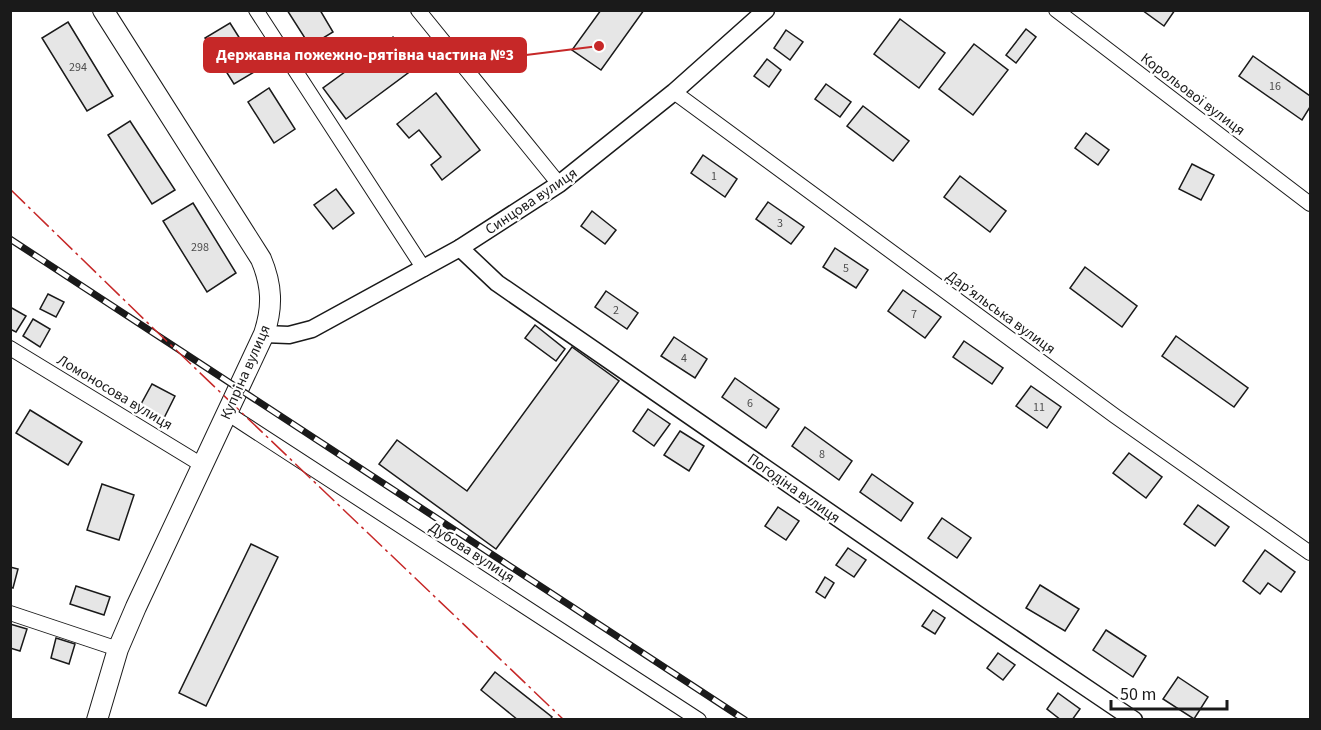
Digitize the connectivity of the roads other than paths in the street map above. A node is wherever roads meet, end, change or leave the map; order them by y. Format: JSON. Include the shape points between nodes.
{"nodes":[{"id":1,"x":103,"y":10,"type":"edge"},
{"id":2,"x":256,"y":10,"type":"edge"},
{"id":3,"x":418,"y":10,"type":"edge"},
{"id":4,"x":766,"y":10,"type":"edge"},
{"id":5,"x":1056,"y":10,"type":"edge"},
{"id":6,"x":674,"y":92,"type":"junction"},
{"id":7,"x":559,"y":184,"type":"junction"},
{"id":8,"x":1311,"y":204,"type":"edge"},
{"id":9,"x":460,"y":248,"type":"junction"},
{"id":10,"x":424,"y":269,"type":"junction"},
{"id":11,"x":264,"y":334,"type":"junction"},
{"id":12,"x":10,"y":348,"type":"edge"},
{"id":13,"x":227,"y":413,"type":"junction"},
{"id":14,"x":202,"y":465,"type":"junction"},
{"id":15,"x":1311,"y":553,"type":"edge"},
{"id":16,"x":10,"y":613,"type":"edge"},
{"id":17,"x":118,"y":649,"type":"junction"},
{"id":18,"x":97,"y":720,"type":"edge"},
{"id":19,"x":699,"y":720,"type":"edge"},
{"id":20,"x":1134,"y":720,"type":"edge"}],
"edges":[{"from":1,"to":11,"type":"main road","name":"Купріна вулиця","via":[[261,259],[272,297]]},
{"from":2,"to":10,"type":"street"},
{"from":3,"to":7,"type":"street"},
{"from":4,"to":6,"type":"street","name":"Синцова вулиця"},
{"from":5,"to":8,"type":"street","name":"Корольової вулиця"},
{"from":6,"to":7,"type":"street","name":"Синцова вулиця"},
{"from":6,"to":15,"type":"street","name":"Дар’яльська вулиця","via":[[1115,416]]},
{"from":7,"to":9,"type":"street","name":"Синцова вулиця"},
{"from":9,"to":10,"type":"street","name":"Синцова вулиця"},
{"from":9,"to":20,"type":"street","name":"Погодіна вулиця","via":[[497,283]]},
{"from":10,"to":11,"type":"street","name":"Синцова вулиця","via":[[312,329],[289,335]]},
{"from":11,"to":13,"type":"main road","name":"Купріна вулиця"},
{"from":12,"to":14,"type":"street","name":"Ломоносова вулиця"},
{"from":13,"to":14,"type":"main road","name":"Купріна вулиця"},
{"from":13,"to":19,"type":"street","name":"Дубова вулиця"},
{"from":14,"to":17,"type":"main road","name":"Купріна вулиця"},
{"from":16,"to":17,"type":"street"},
{"from":17,"to":18,"type":"main road","name":"Купріна вулиця"}]}
